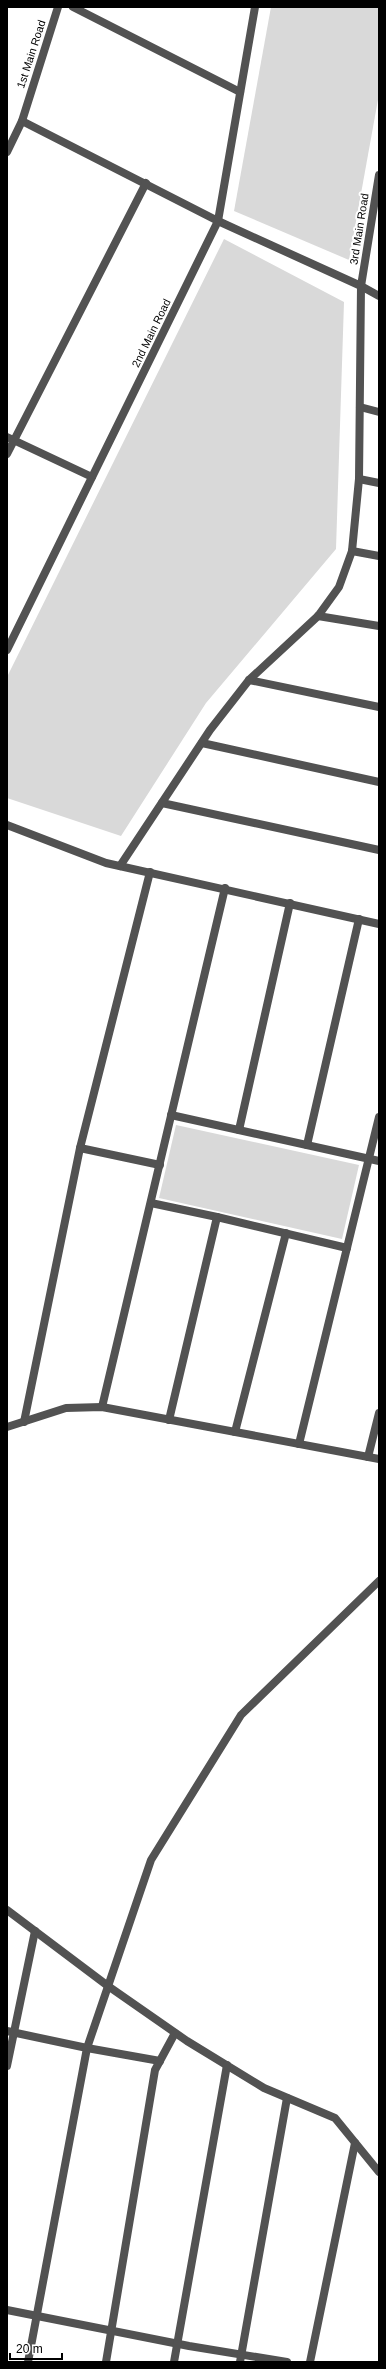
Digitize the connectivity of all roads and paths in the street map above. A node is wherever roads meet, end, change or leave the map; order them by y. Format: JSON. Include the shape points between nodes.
{"nodes":[{"id":1,"x":58,"y":7,"type":"edge"},
{"id":2,"x":73,"y":7,"type":"edge"},
{"id":3,"x":255,"y":7,"type":"edge"},
{"id":4,"x":240,"y":92,"type":"junction"},
{"id":5,"x":22,"y":122,"type":"junction"},
{"id":6,"x":7,"y":152,"type":"edge"},
{"id":7,"x":379,"y":175,"type":"edge"},
{"id":8,"x":146,"y":183,"type":"junction"},
{"id":9,"x":218,"y":221,"type":"junction"},
{"id":10,"x":361,"y":286,"type":"junction"},
{"id":11,"x":379,"y":296,"type":"edge"},
{"id":12,"x":360,"y":407,"type":"junction"},
{"id":13,"x":379,"y":412,"type":"edge"},
{"id":14,"x":11,"y":438,"type":"edge"},
{"id":15,"x":7,"y":454,"type":"edge"},
{"id":16,"x":92,"y":477,"type":"junction"},
{"id":17,"x":359,"y":479,"type":"junction"},
{"id":18,"x":379,"y":483,"type":"edge"},
{"id":19,"x":352,"y":551,"type":"junction"},
{"id":20,"x":379,"y":556,"type":"edge"},
{"id":21,"x":318,"y":616,"type":"junction"},
{"id":22,"x":379,"y":626,"type":"edge"},
{"id":23,"x":7,"y":650,"type":"edge"},
{"id":24,"x":249,"y":680,"type":"junction"},
{"id":25,"x":379,"y":707,"type":"edge"},
{"id":26,"x":202,"y":743,"type":"junction"},
{"id":27,"x":379,"y":782,"type":"edge"},
{"id":28,"x":162,"y":803,"type":"junction"},
{"id":29,"x":7,"y":825,"type":"edge"},
{"id":30,"x":379,"y":850,"type":"edge"},
{"id":31,"x":120,"y":866,"type":"junction"},
{"id":32,"x":150,"y":872,"type":"junction"},
{"id":33,"x":224,"y":888,"type":"junction"},
{"id":34,"x":290,"y":903,"type":"junction"},
{"id":35,"x":359,"y":919,"type":"junction"},
{"id":36,"x":379,"y":924,"type":"edge"},
{"id":37,"x":171,"y":1115,"type":"junction"},
{"id":38,"x":379,"y":1117,"type":"edge"},
{"id":39,"x":239,"y":1130,"type":"junction"},
{"id":40,"x":307,"y":1145,"type":"junction"},
{"id":41,"x":80,"y":1148,"type":"junction"},
{"id":42,"x":369,"y":1158,"type":"junction"},
{"id":43,"x":379,"y":1161,"type":"edge"},
{"id":44,"x":160,"y":1165,"type":"junction"},
{"id":45,"x":151,"y":1203,"type":"junction"},
{"id":46,"x":217,"y":1217,"type":"junction"},
{"id":47,"x":286,"y":1233,"type":"junction"},
{"id":48,"x":347,"y":1248,"type":"junction"},
{"id":49,"x":102,"y":1408,"type":"junction"},
{"id":50,"x":379,"y":1413,"type":"edge"},
{"id":51,"x":169,"y":1420,"type":"junction"},
{"id":52,"x":24,"y":1422,"type":"junction"},
{"id":53,"x":7,"y":1427,"type":"edge"},
{"id":54,"x":234,"y":1432,"type":"junction"},
{"id":55,"x":299,"y":1444,"type":"junction"},
{"id":56,"x":368,"y":1457,"type":"junction"},
{"id":57,"x":379,"y":1459,"type":"edge"},
{"id":58,"x":379,"y":1581,"type":"edge"},
{"id":59,"x":7,"y":1910,"type":"edge"},
{"id":60,"x":35,"y":1931,"type":"junction"},
{"id":61,"x":108,"y":1986,"type":"junction"},
{"id":62,"x":10,"y":2032,"type":"edge"},
{"id":63,"x":175,"y":2033,"type":"junction"},
{"id":64,"x":87,"y":2048,"type":"junction"},
{"id":65,"x":160,"y":2060,"type":"junction"},
{"id":66,"x":227,"y":2065,"type":"junction"},
{"id":67,"x":7,"y":2066,"type":"edge"},
{"id":68,"x":287,"y":2098,"type":"junction"},
{"id":69,"x":355,"y":2143,"type":"junction"},
{"id":70,"x":379,"y":2172,"type":"edge"},
{"id":71,"x":7,"y":2310,"type":"edge"},
{"id":72,"x":35,"y":2316,"type":"junction"},
{"id":73,"x":112,"y":2330,"type":"junction"},
{"id":74,"x":177,"y":2343,"type":"junction"},
{"id":75,"x":241,"y":2358,"type":"edge"},
{"id":76,"x":28,"y":2362,"type":"edge"},
{"id":77,"x":106,"y":2362,"type":"edge"},
{"id":78,"x":174,"y":2362,"type":"edge"},
{"id":79,"x":287,"y":2362,"type":"edge"},
{"id":80,"x":310,"y":2362,"type":"edge"}],
"edges":[{"from":1,"to":5,"type":"street","name":"1st Main Road"},
{"from":2,"to":4,"type":"street"},
{"from":3,"to":4,"type":"street","name":"2nd Main Road"},
{"from":4,"to":9,"type":"street","name":"2nd Main Road"},
{"from":5,"to":6,"type":"street","name":"1st Main Road"},
{"from":5,"to":8,"type":"street"},
{"from":7,"to":10,"type":"street","name":"3rd Main Road"},
{"from":8,"to":9,"type":"street"},
{"from":8,"to":14,"type":"street"},
{"from":9,"to":10,"type":"street"},
{"from":9,"to":16,"type":"street","name":"2nd Main Road"},
{"from":10,"to":11,"type":"street"},
{"from":10,"to":12,"type":"street","name":"3rd Main Road"},
{"from":12,"to":13,"type":"street"},
{"from":12,"to":17,"type":"street","name":"3rd Main Road"},
{"from":14,"to":15,"type":"street"},
{"from":14,"to":16,"type":"street"},
{"from":16,"to":23,"type":"street","name":"2nd Main Road"},
{"from":17,"to":18,"type":"street"},
{"from":17,"to":19,"type":"street","name":"3rd Main Road"},
{"from":19,"to":20,"type":"street"},
{"from":19,"to":21,"type":"street","name":"3rd Main Road","via":[[339,587]]},
{"from":21,"to":22,"type":"street"},
{"from":21,"to":24,"type":"street","name":"3rd Main Road"},
{"from":24,"to":25,"type":"street"},
{"from":24,"to":26,"type":"street","name":"3rd Main Road"},
{"from":26,"to":27,"type":"street"},
{"from":26,"to":28,"type":"street","name":"3rd Main Road"},
{"from":28,"to":30,"type":"street"},
{"from":28,"to":31,"type":"street","name":"3rd Main Road"},
{"from":29,"to":31,"type":"street"},
{"from":31,"to":32,"type":"street"},
{"from":32,"to":33,"type":"street"},
{"from":32,"to":41,"type":"street"},
{"from":33,"to":34,"type":"street"},
{"from":33,"to":37,"type":"street"},
{"from":34,"to":35,"type":"street"},
{"from":34,"to":39,"type":"street"},
{"from":35,"to":36,"type":"street"},
{"from":35,"to":40,"type":"street"},
{"from":37,"to":39,"type":"street"},
{"from":37,"to":44,"type":"street"},
{"from":38,"to":42,"type":"street"},
{"from":39,"to":40,"type":"street"},
{"from":40,"to":42,"type":"street"},
{"from":41,"to":44,"type":"street"},
{"from":41,"to":52,"type":"street"},
{"from":42,"to":43,"type":"street"},
{"from":42,"to":48,"type":"street"},
{"from":44,"to":45,"type":"street"},
{"from":45,"to":46,"type":"street"},
{"from":45,"to":49,"type":"street"},
{"from":46,"to":47,"type":"street"},
{"from":46,"to":51,"type":"street"},
{"from":47,"to":48,"type":"street"},
{"from":47,"to":54,"type":"street"},
{"from":48,"to":55,"type":"street"},
{"from":49,"to":51,"type":"street"},
{"from":49,"to":52,"type":"street","via":[[66,1408]]},
{"from":50,"to":56,"type":"street"},
{"from":51,"to":54,"type":"street"},
{"from":52,"to":53,"type":"street"},
{"from":54,"to":55,"type":"street"},
{"from":55,"to":56,"type":"street"},
{"from":56,"to":57,"type":"street"},
{"from":58,"to":61,"type":"street","via":[[241,1716],[151,1860]]},
{"from":59,"to":60,"type":"street"},
{"from":60,"to":61,"type":"street"},
{"from":60,"to":62,"type":"street"},
{"from":61,"to":63,"type":"street"},
{"from":61,"to":64,"type":"street"},
{"from":62,"to":64,"type":"street"},
{"from":62,"to":67,"type":"street"},
{"from":63,"to":65,"type":"street"},
{"from":63,"to":66,"type":"street"},
{"from":64,"to":65,"type":"street"},
{"from":64,"to":72,"type":"street"},
{"from":65,"to":73,"type":"street","via":[[155,2070]]},
{"from":66,"to":68,"type":"street","via":[[264,2088]]},
{"from":66,"to":74,"type":"street"},
{"from":68,"to":69,"type":"street","via":[[335,2118]]},
{"from":68,"to":75,"type":"street"},
{"from":69,"to":70,"type":"street"},
{"from":69,"to":80,"type":"street"},
{"from":71,"to":72,"type":"street"},
{"from":72,"to":73,"type":"street"},
{"from":72,"to":76,"type":"street"},
{"from":73,"to":74,"type":"street"},
{"from":73,"to":77,"type":"street"},
{"from":74,"to":75,"type":"street"},
{"from":74,"to":78,"type":"street"},
{"from":75,"to":79,"type":"street"}]}
